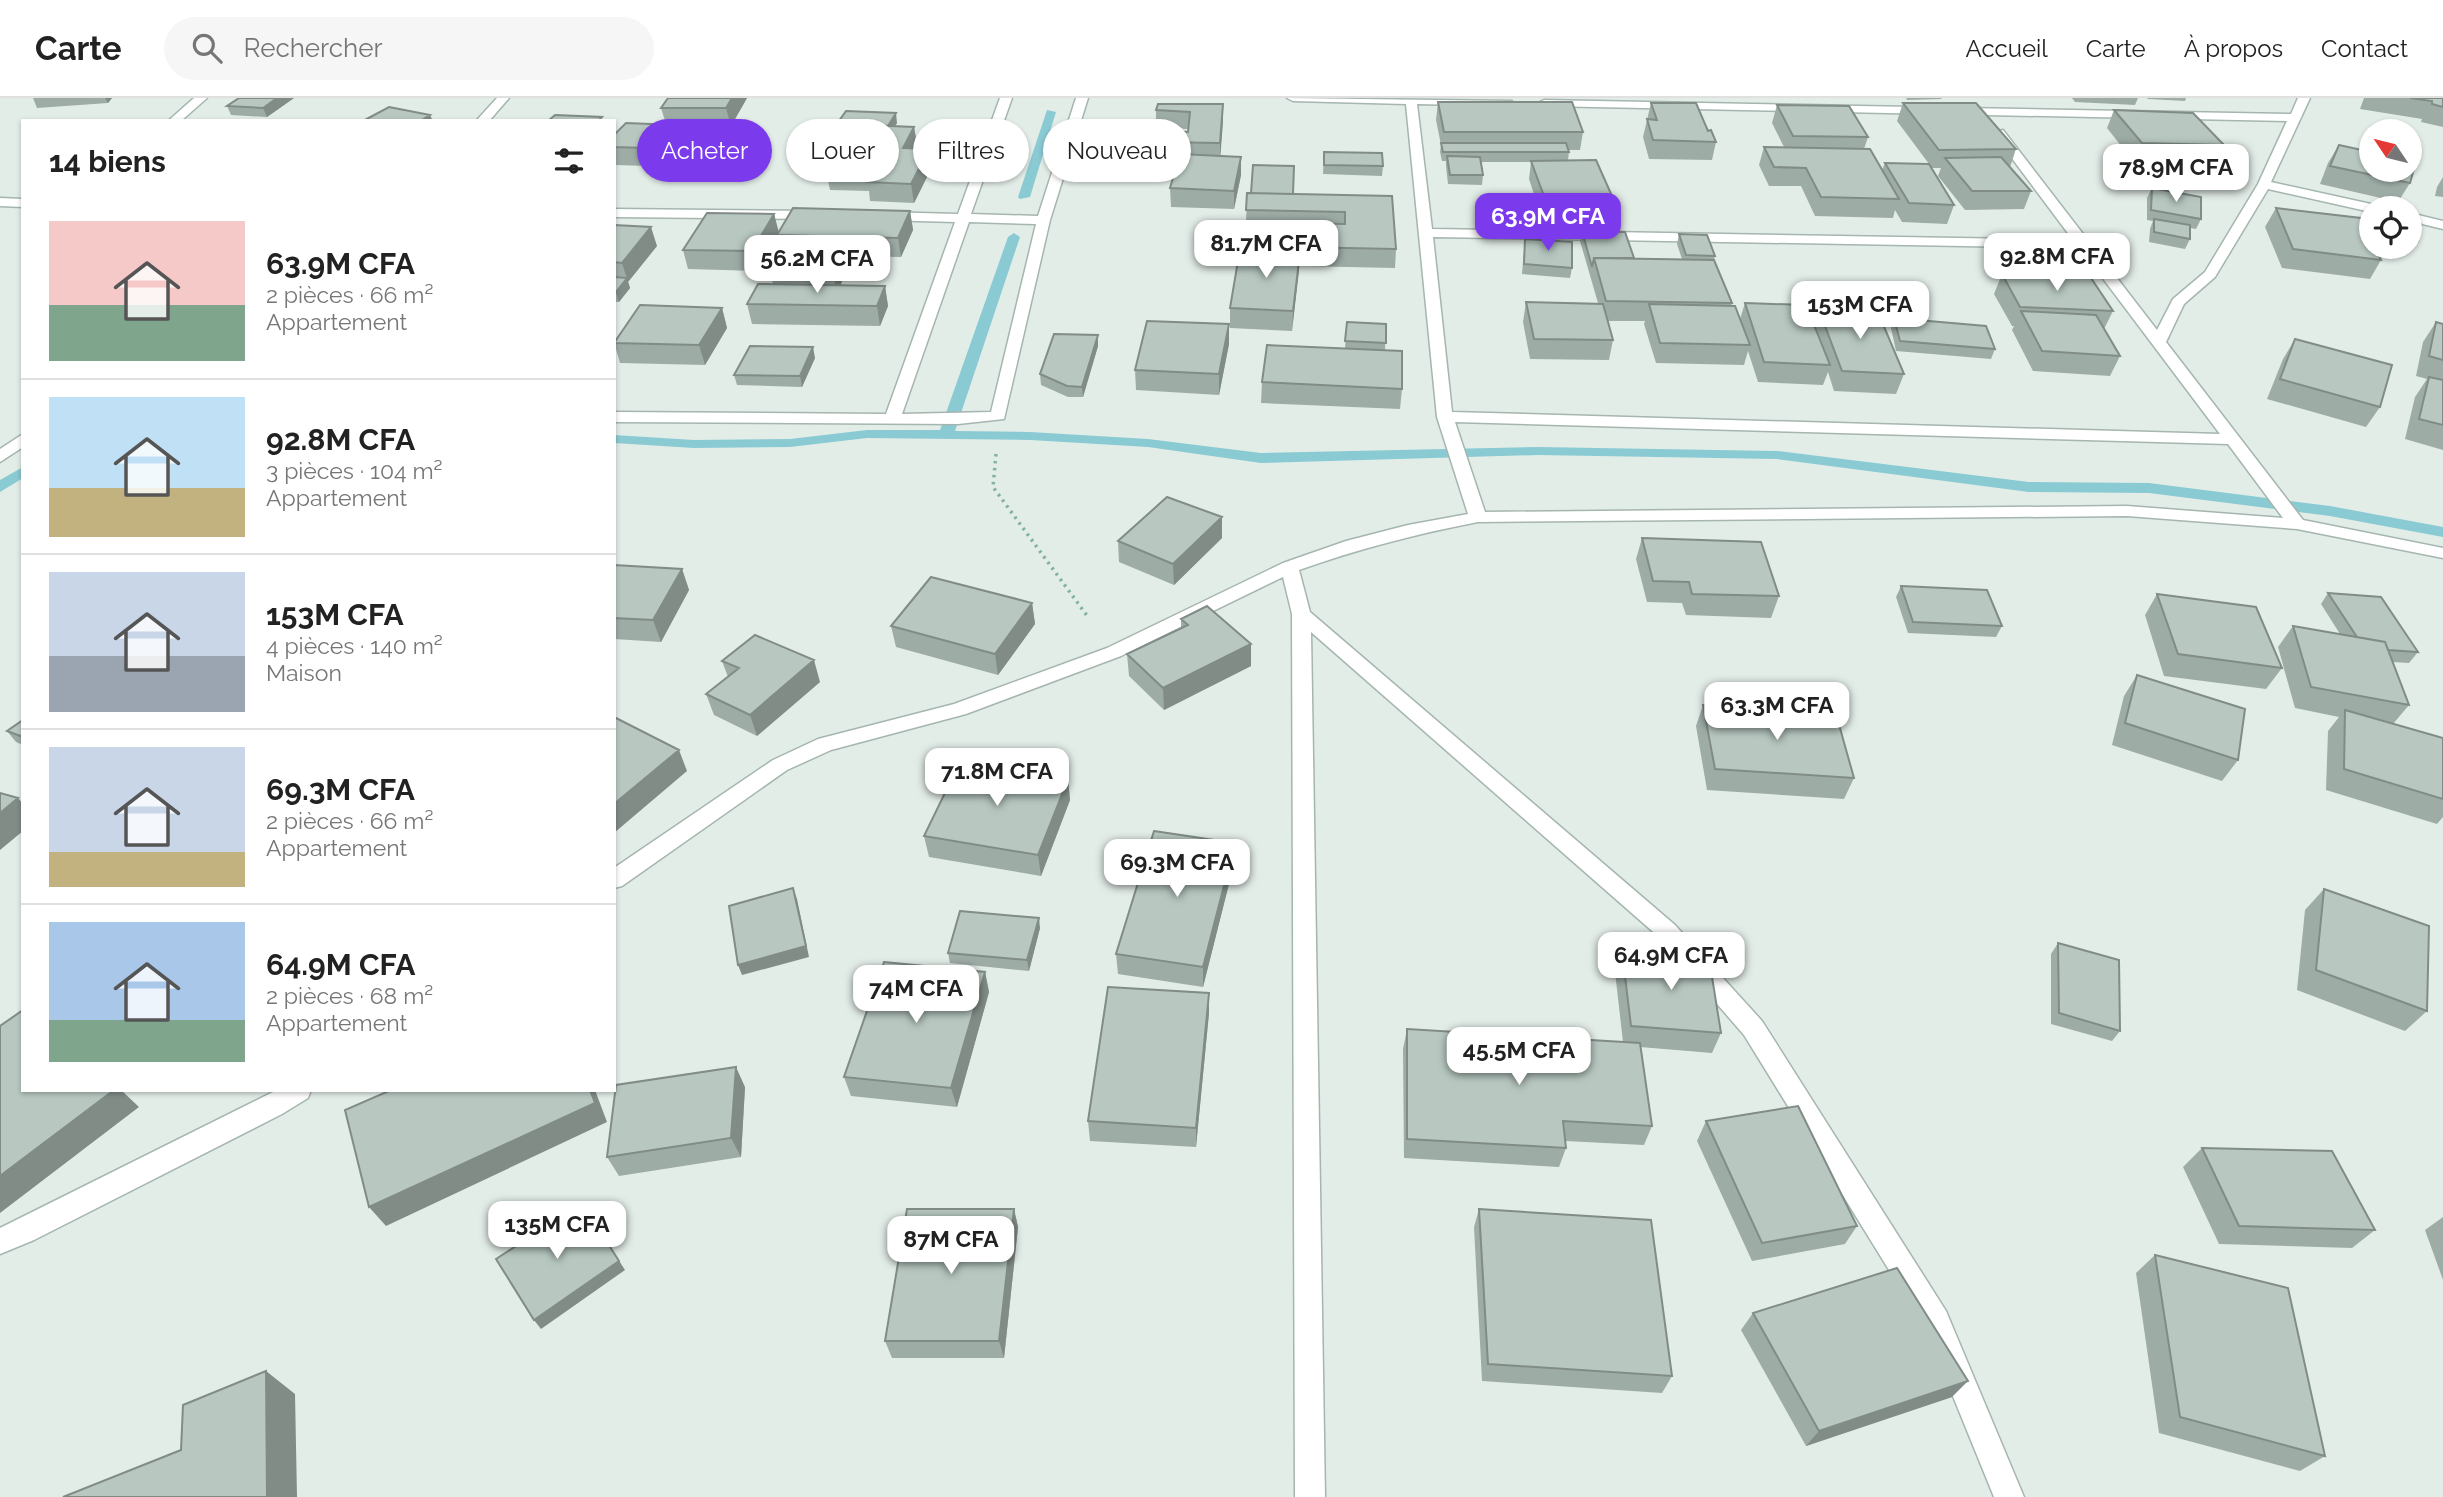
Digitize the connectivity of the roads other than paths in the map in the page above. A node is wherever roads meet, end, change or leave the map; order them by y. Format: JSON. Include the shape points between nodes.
{"nodes":[{"id":1,"x":201,"y":98,"type":"edge"},
{"id":2,"x":503,"y":98,"type":"edge"},
{"id":3,"x":1006,"y":98,"type":"edge"},
{"id":4,"x":1082,"y":98,"type":"edge"},
{"id":5,"x":1293,"y":98,"type":"edge"},
{"id":6,"x":1972,"y":98,"type":"edge"},
{"id":7,"x":2304,"y":98,"type":"edge"},
{"id":8,"x":1411,"y":99,"type":"edge"},
{"id":9,"x":1692,"y":102,"type":"edge"},
{"id":10,"x":1519,"y":103,"type":"edge"},
{"id":11,"x":1532,"y":103,"type":"edge"},
{"id":12,"x":1983,"y":112,"type":"junction"},
{"id":13,"x":2295,"y":118,"type":"junction"},
{"id":14,"x":176,"y":119,"type":"edge"},
{"id":15,"x":484,"y":119,"type":"edge"},
{"id":16,"x":2264,"y":184,"type":"junction"},
{"id":17,"x":0,"y":202,"type":"edge"},
{"id":18,"x":21,"y":203,"type":"edge"},
{"id":19,"x":2359,"y":205,"type":"edge"},
{"id":20,"x":616,"y":213,"type":"edge"},
{"id":21,"x":823,"y":216,"type":"edge"},
{"id":22,"x":865,"y":216,"type":"edge"},
{"id":23,"x":962,"y":218,"type":"junction"},
{"id":24,"x":1043,"y":219,"type":"junction"},
{"id":25,"x":2422,"y":220,"type":"edge"},
{"id":26,"x":2443,"y":225,"type":"edge"},
{"id":27,"x":1425,"y":233,"type":"junction"},
{"id":28,"x":2084,"y":244,"type":"junction"},
{"id":29,"x":2158,"y":343,"type":"junction"},
{"id":30,"x":1445,"y":416,"type":"junction"},
{"id":31,"x":616,"y":417,"type":"edge"},
{"id":32,"x":892,"y":419,"type":"junction"},
{"id":33,"x":2231,"y":439,"type":"junction"},
{"id":34,"x":21,"y":441,"type":"edge"},
{"id":35,"x":0,"y":457,"type":"edge"},
{"id":36,"x":1478,"y":517,"type":"junction"},
{"id":37,"x":2297,"y":524,"type":"junction"},
{"id":38,"x":2443,"y":553,"type":"edge"},
{"id":39,"x":1289,"y":567,"type":"junction"},
{"id":40,"x":1301,"y":614,"type":"junction"},
{"id":41,"x":616,"y":879,"type":"edge"},
{"id":42,"x":296,"y":1092,"type":"edge"},
{"id":43,"x":0,"y":1241,"type":"edge"},
{"id":44,"x":1310,"y":1497,"type":"edge"},
{"id":45,"x":2009,"y":1497,"type":"edge"}],
"edges":[{"from":1,"to":14,"type":"street"},
{"from":2,"to":15,"type":"street"},
{"from":3,"to":23,"type":"street"},
{"from":4,"to":24,"type":"street"},
{"from":5,"to":8,"type":"street"},
{"from":6,"to":12,"type":"street"},
{"from":7,"to":13,"type":"street"},
{"from":8,"to":10,"type":"street"},
{"from":8,"to":27,"type":"street"},
{"from":9,"to":11,"type":"street"},
{"from":9,"to":12,"type":"street"},
{"from":12,"to":13,"type":"street"},
{"from":12,"to":28,"type":"street"},
{"from":13,"to":16,"type":"street"},
{"from":16,"to":19,"type":"street"},
{"from":16,"to":29,"type":"street","via":[[2210,274],[2178,302]]},
{"from":17,"to":18,"type":"street"},
{"from":20,"to":21,"type":"street"},
{"from":22,"to":23,"type":"street"},
{"from":23,"to":24,"type":"street"},
{"from":23,"to":32,"type":"street"},
{"from":24,"to":32,"type":"street","via":[[998,416]]},
{"from":25,"to":26,"type":"street"},
{"from":27,"to":28,"type":"street"},
{"from":27,"to":30,"type":"street"},
{"from":28,"to":29,"type":"street"},
{"from":29,"to":33,"type":"street"},
{"from":30,"to":33,"type":"street"},
{"from":30,"to":36,"type":"street"},
{"from":31,"to":32,"type":"street"},
{"from":33,"to":37,"type":"street"},
{"from":34,"to":35,"type":"street"},
{"from":36,"to":37,"type":"street","via":[[2127,511]]},
{"from":36,"to":39,"type":"street","via":[[1408,530]]},
{"from":37,"to":38,"type":"street"},
{"from":39,"to":40,"type":"street"},
{"from":39,"to":41,"type":"street","via":[[1114,652],[959,709],[825,744],[780,765]]},
{"from":40,"to":44,"type":"street"},
{"from":40,"to":45,"type":"street","via":[[1667,931],[1753,1028],[1937,1321]]},
{"from":42,"to":43,"type":"street"}]}
